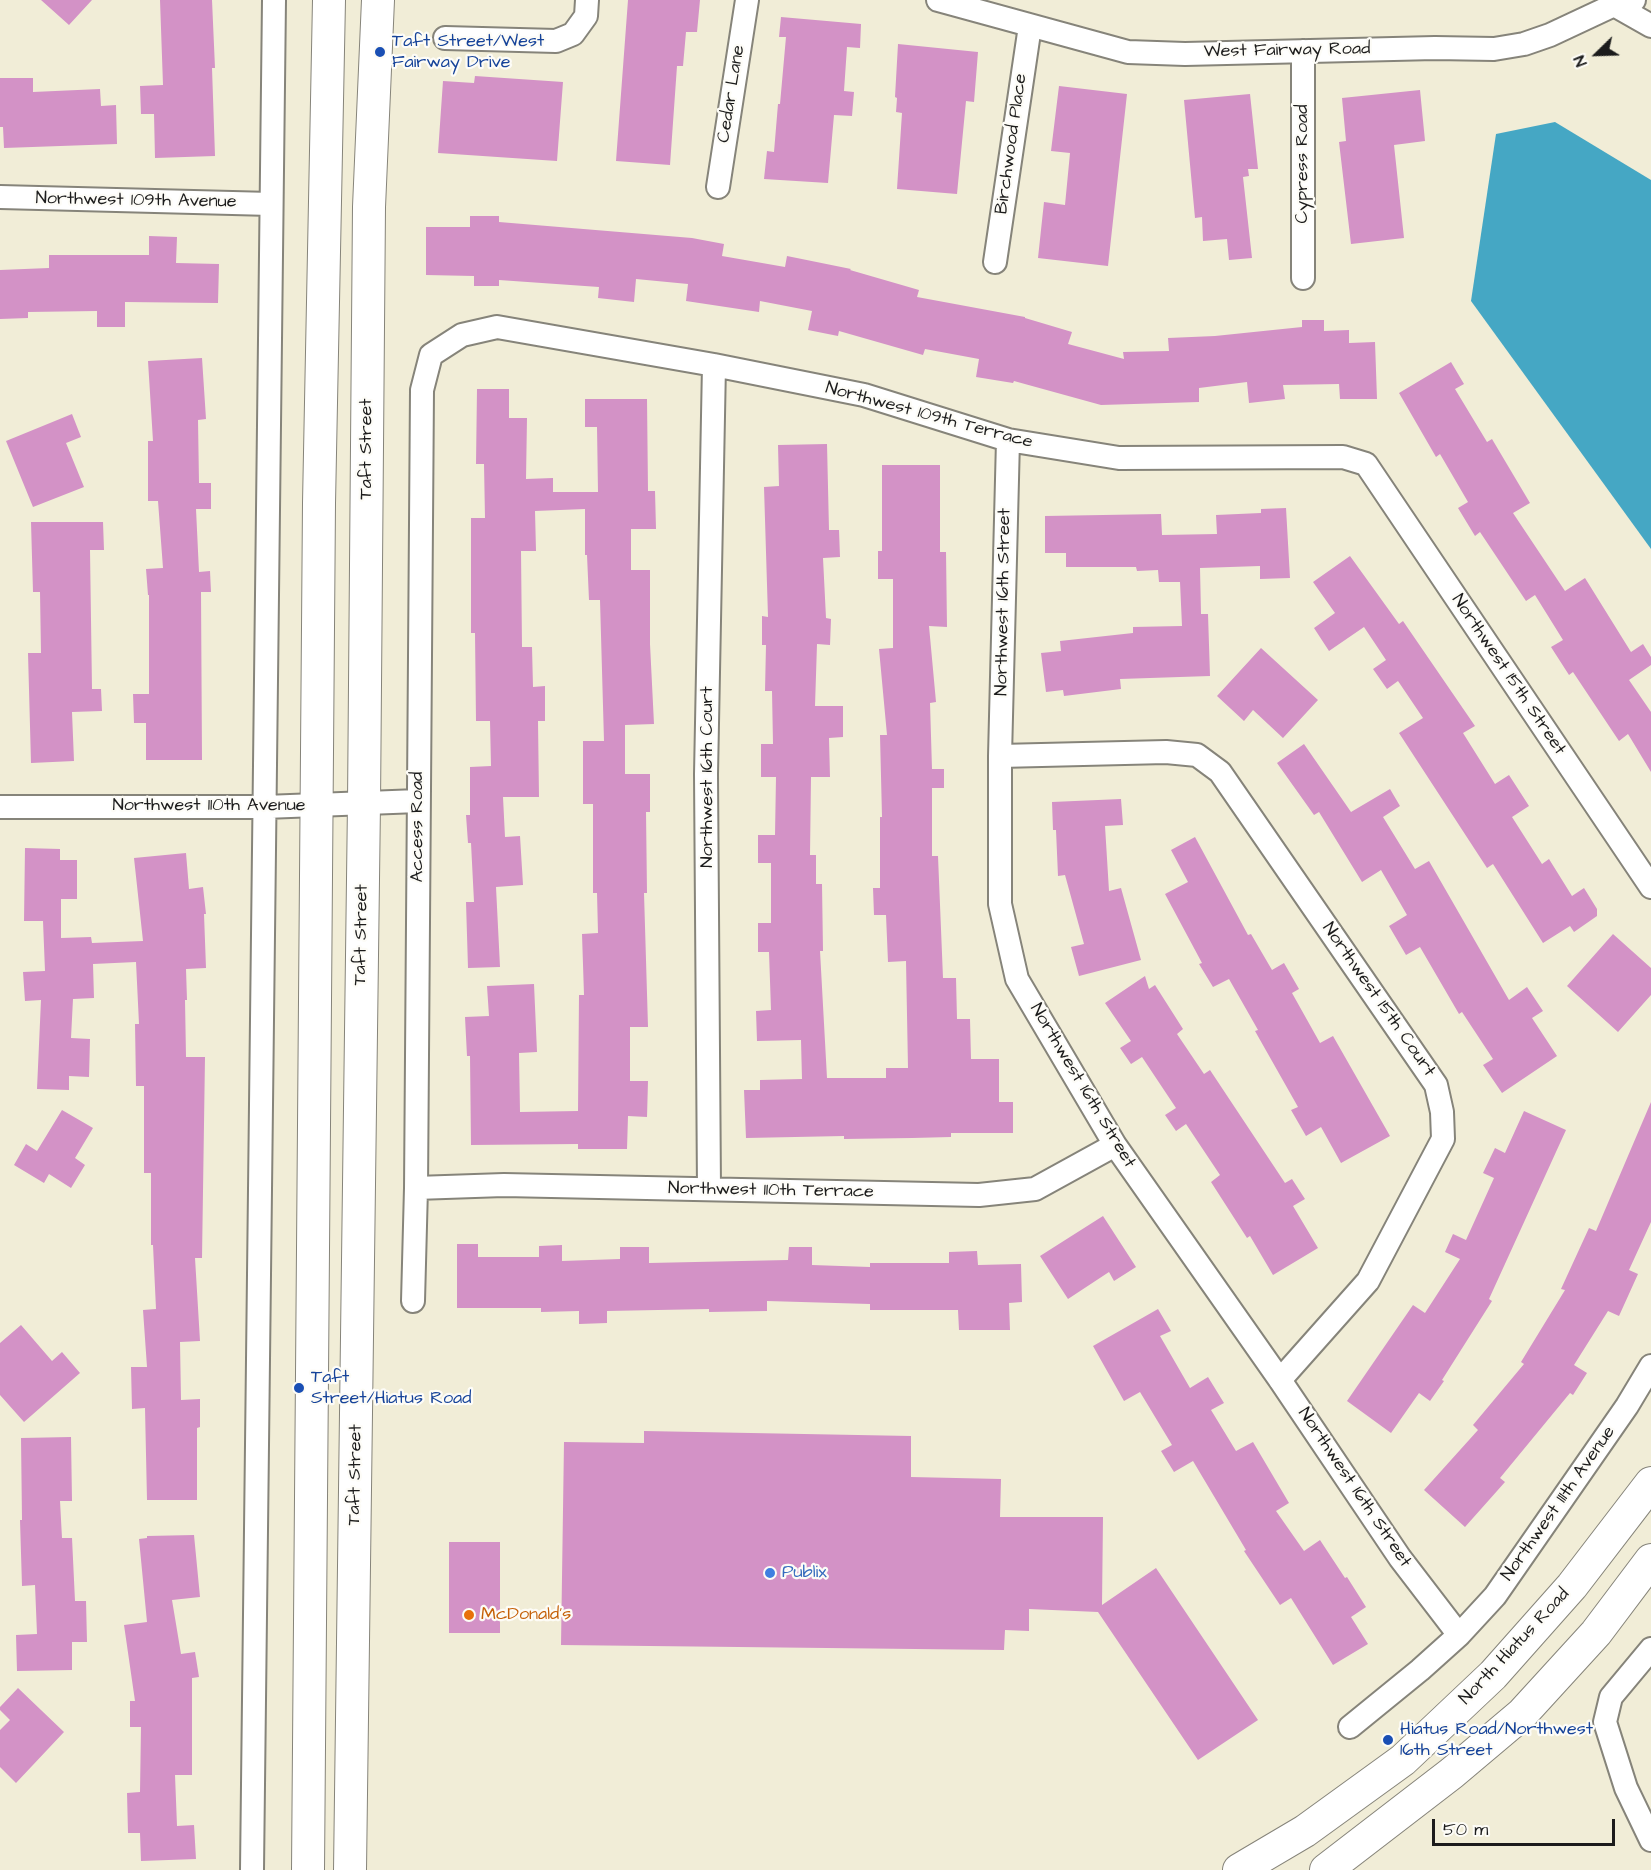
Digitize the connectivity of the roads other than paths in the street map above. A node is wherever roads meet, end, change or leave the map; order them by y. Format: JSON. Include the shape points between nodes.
{"nodes":[{"id":1,"x":274,"y":0,"type":"edge"},
{"id":2,"x":329,"y":0,"type":"edge"},
{"id":3,"x":378,"y":0,"type":"edge"},
{"id":4,"x":587,"y":0,"type":"edge"},
{"id":5,"x":747,"y":0,"type":"edge"},
{"id":6,"x":938,"y":0,"type":"edge"},
{"id":7,"x":1624,"y":3,"type":"edge"},
{"id":8,"x":1030,"y":26,"type":"junction"},
{"id":9,"x":1651,"y":26,"type":"edge"},
{"id":10,"x":445,"y":38,"type":"dead end"},
{"id":11,"x":1302,"y":51,"type":"junction"},
{"id":12,"x":718,"y":187,"type":"dead end"},
{"id":13,"x":0,"y":197,"type":"edge"},
{"id":14,"x":271,"y":204,"type":"junction"},
{"id":15,"x":995,"y":262,"type":"dead end"},
{"id":16,"x":1303,"y":278,"type":"dead end"},
{"id":17,"x":431,"y":355,"type":"joint"},
{"id":18,"x":714,"y":365,"type":"junction"},
{"id":19,"x":1008,"y":440,"type":"junction"},
{"id":20,"x":1366,"y":464,"type":"joint"},
{"id":21,"x":1000,"y":756,"type":"junction"},
{"id":22,"x":418,"y":801,"type":"junction"},
{"id":23,"x":364,"y":803,"type":"junction"},
{"id":24,"x":316,"y":805,"type":"junction"},
{"id":25,"x":0,"y":807,"type":"edge"},
{"id":26,"x":265,"y":807,"type":"junction"},
{"id":27,"x":1651,"y":887,"type":"edge"},
{"id":28,"x":1114,"y":1145,"type":"junction"},
{"id":29,"x":416,"y":1188,"type":"junction"},
{"id":30,"x":709,"y":1189,"type":"junction"},
{"id":31,"x":413,"y":1301,"type":"dead end"},
{"id":32,"x":1651,"y":1366,"type":"edge"},
{"id":33,"x":1281,"y":1380,"type":"junction"},
{"id":34,"x":313,"y":1406,"type":"junction"},
{"id":35,"x":356,"y":1408,"type":"junction"},
{"id":36,"x":1651,"y":1483,"type":"edge"},
{"id":37,"x":1651,"y":1560,"type":"edge"},
{"id":38,"x":1459,"y":1635,"type":"junction"},
{"id":39,"x":1651,"y":1649,"type":"edge"},
{"id":40,"x":309,"y":1670,"type":"junction"},
{"id":41,"x":354,"y":1672,"type":"junction"},
{"id":42,"x":1350,"y":1727,"type":"dead end"},
{"id":43,"x":1651,"y":1840,"type":"edge"},
{"id":44,"x":252,"y":1870,"type":"edge"},
{"id":45,"x":308,"y":1870,"type":"edge"},
{"id":46,"x":350,"y":1870,"type":"edge"},
{"id":47,"x":1239,"y":1870,"type":"edge"},
{"id":48,"x":1326,"y":1870,"type":"edge"}],
"edges":[{"from":1,"to":14,"type":"street"},
{"from":2,"to":24,"type":"street"},
{"from":3,"to":23,"type":"street","name":"Taft Street","via":[[369,207]]},
{"from":4,"to":10,"type":"street","via":[[586,16],[573,34],[556,41]]},
{"from":5,"to":12,"type":"street","name":"Cedar Lane"},
{"from":6,"to":8,"type":"street","name":"West Fairway Road"},
{"from":7,"to":9,"type":"street"},
{"from":7,"to":11,"type":"street","name":"West Fairway Road","via":[[1550,35],[1494,49]]},
{"from":8,"to":11,"type":"street","name":"West Fairway Road","via":[[1128,52]]},
{"from":8,"to":15,"type":"street","name":"Birchwood Place"},
{"from":11,"to":16,"type":"street","name":"Cypress Road"},
{"from":13,"to":14,"type":"street","name":"Northwest 109th Avenue"},
{"from":14,"to":26,"type":"street"},
{"from":17,"to":18,"type":"street","name":"Northwest 109th Terrace","via":[[462,335],[497,327]]},
{"from":17,"to":22,"type":"street","name":"Access Road","via":[[422,390]]},
{"from":18,"to":19,"type":"street","name":"Northwest 109th Terrace","via":[[864,395]]},
{"from":18,"to":30,"type":"street","name":"Northwest 16th Court","via":[[706,774]]},
{"from":19,"to":20,"type":"street","name":"Northwest 109th Terrace","via":[[1119,458],[1343,457]]},
{"from":19,"to":21,"type":"street","name":"Northwest 16th Street"},
{"from":20,"to":27,"type":"street","name":"Northwest 15th Street"},
{"from":21,"to":28,"type":"street","name":"Northwest 16th Street","via":[[1000,904],[1017,979]]},
{"from":21,"to":33,"type":"street","name":"Northwest 15th Court","via":[[1166,752],[1197,755],[1220,772],[1437,1085],[1443,1139],[1368,1281]]},
{"from":22,"to":23,"type":"street","name":"Northwest 110th Avenue"},
{"from":22,"to":29,"type":"street","name":"Access Road"},
{"from":23,"to":24,"type":"street","name":"Northwest 110th Avenue"},
{"from":23,"to":35,"type":"street","name":"Taft Street"},
{"from":24,"to":26,"type":"street","name":"Northwest 110th Avenue"},
{"from":24,"to":34,"type":"street"},
{"from":25,"to":26,"type":"street","name":"Northwest 110th Avenue"},
{"from":26,"to":44,"type":"street"},
{"from":28,"to":30,"type":"street","name":"Northwest 110th Terrace","via":[[1035,1189],[979,1195]]},
{"from":28,"to":33,"type":"street","name":"Northwest 16th Street"},
{"from":29,"to":30,"type":"street","name":"Northwest 110th Terrace","via":[[504,1185]]},
{"from":29,"to":31,"type":"street","name":"Access Road"},
{"from":32,"to":38,"type":"street","name":"Northwest 111th Avenue","via":[[1495,1596]]},
{"from":33,"to":38,"type":"street","name":"Northwest 16th Street","via":[[1400,1558]]},
{"from":34,"to":35,"type":"street"},
{"from":34,"to":40,"type":"street"},
{"from":35,"to":41,"type":"street","name":"Taft Street"},
{"from":36,"to":47,"type":"street","name":"North Hiatus Road","via":[[1572,1586],[1485,1683],[1403,1760],[1305,1831]]},
{"from":37,"to":48,"type":"street","via":[[1596,1633],[1522,1714]]},
{"from":38,"to":42,"type":"street","name":"Northwest 111th Avenue"},
{"from":39,"to":43,"type":"street","via":[[1611,1697],[1605,1722],[1626,1788]]},
{"from":40,"to":41,"type":"street"},
{"from":40,"to":45,"type":"street"},
{"from":41,"to":46,"type":"street","name":"Taft Street"}]}
